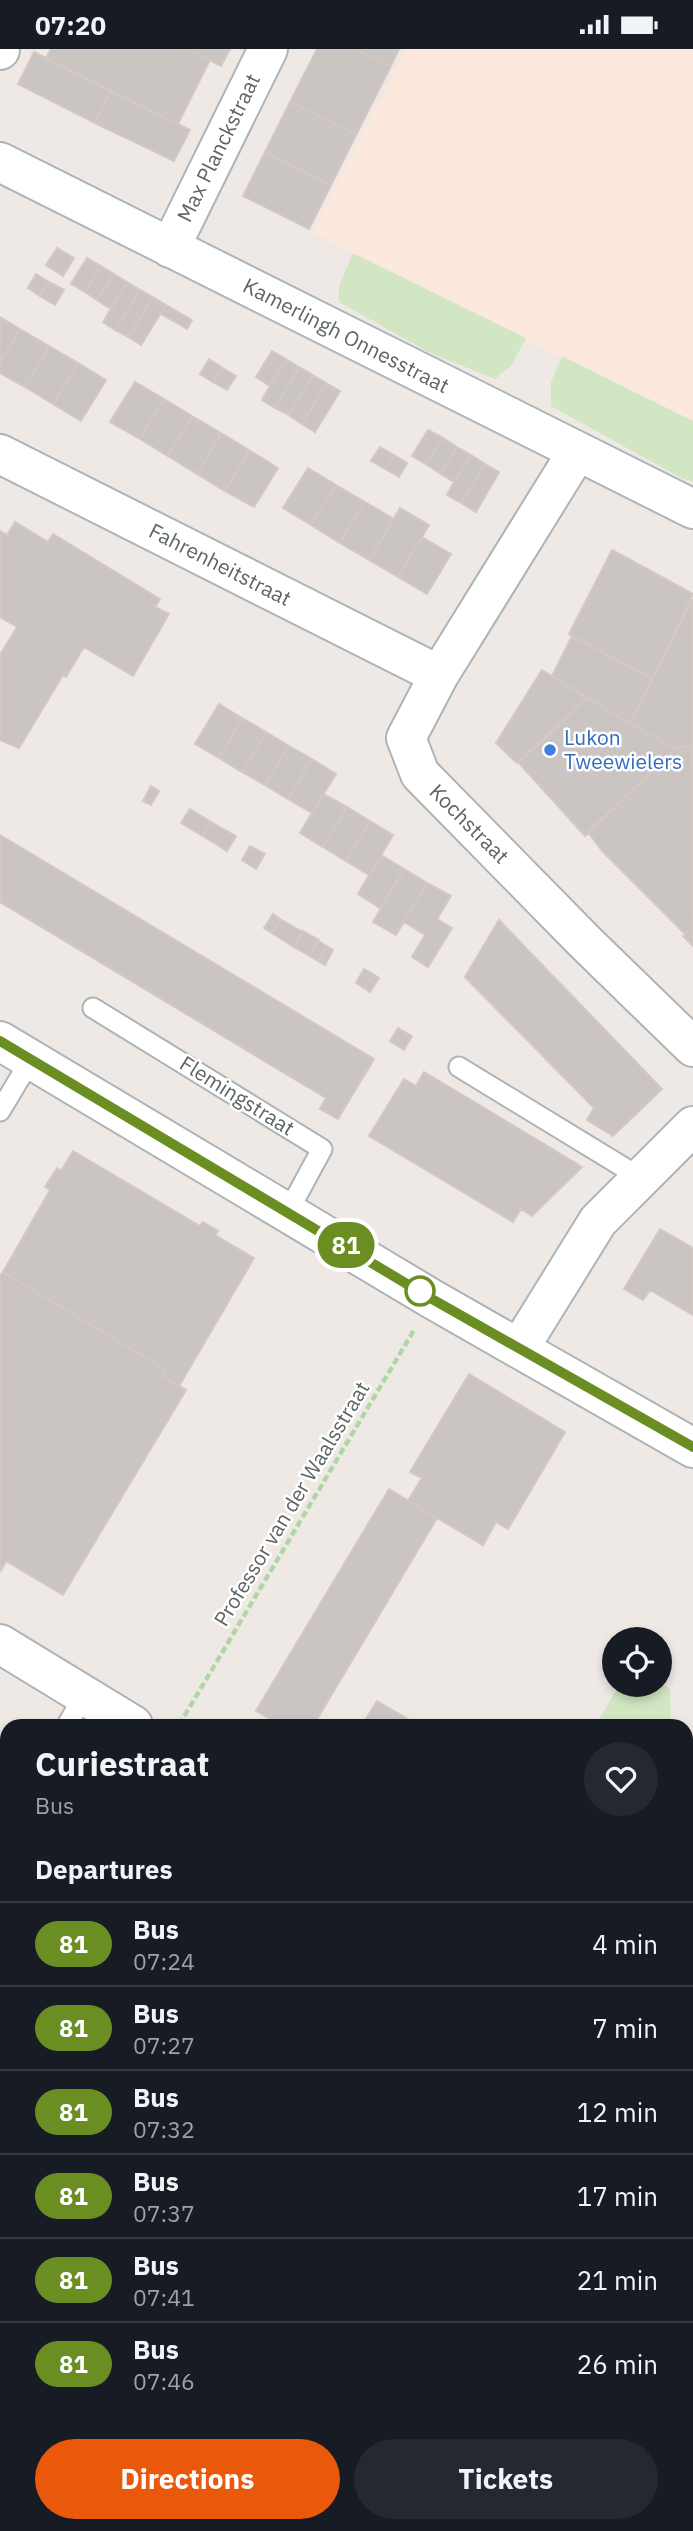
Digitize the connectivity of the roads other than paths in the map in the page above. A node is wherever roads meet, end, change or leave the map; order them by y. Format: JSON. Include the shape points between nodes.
{"nodes":[{"id":1,"x":268,"y":49,"type":"edge"},
{"id":2,"x":0,"y":162,"type":"edge"},
{"id":3,"x":170,"y":248,"type":"junction"},
{"id":4,"x":577,"y":452,"type":"junction"},
{"id":5,"x":0,"y":454,"type":"edge"},
{"id":6,"x":693,"y":509,"type":"edge"},
{"id":7,"x":439,"y":675,"type":"junction"},
{"id":8,"x":93,"y":1008,"type":"dead end"},
{"id":9,"x":693,"y":1047,"type":"edge"},
{"id":10,"x":15,"y":1051,"type":"edge"},
{"id":11,"x":459,"y":1067,"type":"dead end"},
{"id":12,"x":0,"y":1111,"type":"edge"},
{"id":13,"x":693,"y":1126,"type":"edge"},
{"id":14,"x":641,"y":1178,"type":"junction"},
{"id":15,"x":289,"y":1210,"type":"junction"},
{"id":16,"x":520,"y":1347,"type":"junction"},
{"id":17,"x":693,"y":1448,"type":"edge"},
{"id":18,"x":0,"y":1644,"type":"edge"},
{"id":19,"x":76,"y":1711,"type":"edge"},
{"id":20,"x":109,"y":1719,"type":"edge"}],
"edges":[{"from":1,"to":3,"type":"street","name":"Max Planckstraat"},
{"from":2,"to":3,"type":"street","name":"Kamerlingh Onnesstraat"},
{"from":3,"to":4,"type":"street","name":"Kamerlingh Onnesstraat"},
{"from":4,"to":6,"type":"street","name":"Kamerlingh Onnesstraat"},
{"from":4,"to":7,"type":"street","name":"Kochstraat"},
{"from":5,"to":7,"type":"street","name":"Fahrenheitstraat"},
{"from":7,"to":9,"type":"street","name":"Kochstraat","via":[[406,738],[420,774]]},
{"from":8,"to":15,"type":"lane","name":"Flemingstraat","via":[[322,1149]]},
{"from":10,"to":12,"type":"lane"},
{"from":10,"to":15,"type":"street"},
{"from":11,"to":14,"type":"lane"},
{"from":13,"to":14,"type":"street"},
{"from":14,"to":16,"type":"street","via":[[598,1221]]},
{"from":15,"to":16,"type":"street","via":[[432,1299]]},
{"from":16,"to":17,"type":"street"},
{"from":18,"to":19,"type":"street"},
{"from":19,"to":20,"type":"street"}]}
